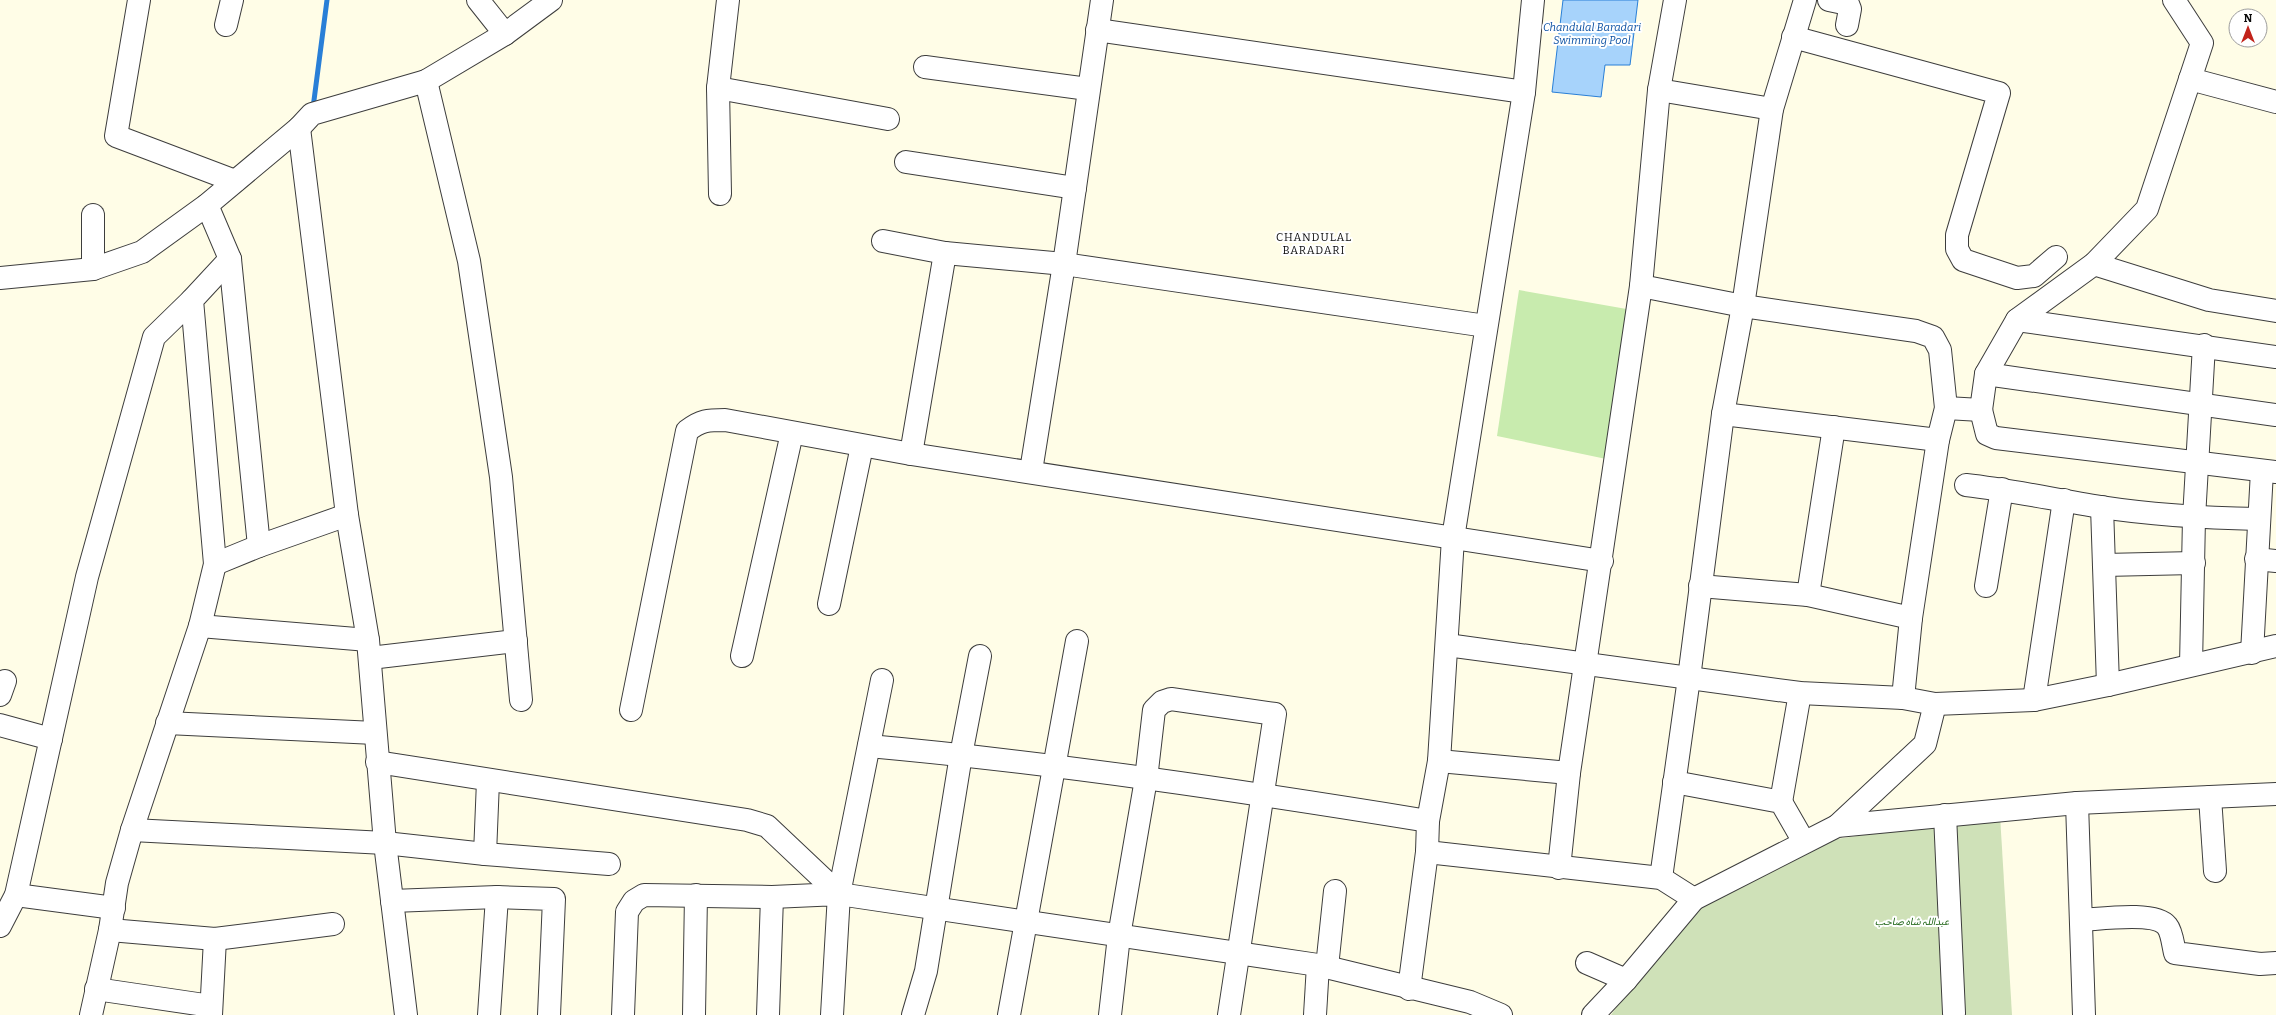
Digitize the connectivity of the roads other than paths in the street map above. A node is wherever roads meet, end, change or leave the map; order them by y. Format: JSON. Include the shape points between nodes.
{"nodes":[{"id":1,"x":139,"y":0,"type":"edge"},
{"id":2,"x":232,"y":0,"type":"edge"},
{"id":3,"x":478,"y":0,"type":"edge"},
{"id":4,"x":551,"y":0,"type":"edge"},
{"id":5,"x":728,"y":0,"type":"edge"},
{"id":6,"x":1102,"y":0,"type":"edge"},
{"id":7,"x":1533,"y":0,"type":"edge"},
{"id":8,"x":1675,"y":0,"type":"edge"},
{"id":9,"x":1805,"y":0,"type":"edge"},
{"id":10,"x":1829,"y":0,"type":"edge"},
{"id":11,"x":2174,"y":0,"type":"edge"},
{"id":12,"x":1847,"y":25,"type":"dead end"},
{"id":13,"x":226,"y":26,"type":"dead end"},
{"id":14,"x":1097,"y":30,"type":"junction"},
{"id":15,"x":505,"y":34,"type":"junction"},
{"id":16,"x":1793,"y":37,"type":"junction"},
{"id":17,"x":925,"y":67,"type":"dead end"},
{"id":18,"x":2190,"y":79,"type":"junction"},
{"id":19,"x":426,"y":81,"type":"junction"},
{"id":20,"x":718,"y":88,"type":"junction"},
{"id":21,"x":1088,"y":89,"type":"junction"},
{"id":22,"x":1659,"y":90,"type":"junction"},
{"id":23,"x":1524,"y":92,"type":"junction"},
{"id":24,"x":2276,"y":102,"type":"edge"},
{"id":25,"x":1772,"y":109,"type":"junction"},
{"id":26,"x":888,"y":119,"type":"dead end"},
{"id":27,"x":299,"y":128,"type":"junction"},
{"id":28,"x":906,"y":162,"type":"dead end"},
{"id":29,"x":235,"y":181,"type":"junction"},
{"id":30,"x":1075,"y":188,"type":"junction"},
{"id":31,"x":720,"y":194,"type":"dead end"},
{"id":32,"x":207,"y":205,"type":"junction"},
{"id":33,"x":93,"y":215,"type":"dead end"},
{"id":34,"x":883,"y":242,"type":"dead end"},
{"id":35,"x":945,"y":253,"type":"junction"},
{"id":36,"x":2056,"y":257,"type":"dead end"},
{"id":37,"x":230,"y":259,"type":"junction"},
{"id":38,"x":1064,"y":264,"type":"junction"},
{"id":39,"x":2094,"y":264,"type":"junction"},
{"id":40,"x":93,"y":269,"type":"junction"},
{"id":41,"x":0,"y":278,"type":"edge"},
{"id":42,"x":1641,"y":286,"type":"junction"},
{"id":43,"x":192,"y":300,"type":"junction"},
{"id":44,"x":1743,"y":306,"type":"junction"},
{"id":45,"x":2276,"y":311,"type":"edge"},
{"id":46,"x":2017,"y":320,"type":"junction"},
{"id":47,"x":1486,"y":326,"type":"junction"},
{"id":48,"x":2204,"y":345,"type":"junction"},
{"id":49,"x":2276,"y":357,"type":"edge"},
{"id":50,"x":1986,"y":374,"type":"junction"},
{"id":51,"x":2200,"y":405,"type":"junction"},
{"id":52,"x":1946,"y":408,"type":"junction"},
{"id":53,"x":1981,"y":410,"type":"junction"},
{"id":54,"x":1723,"y":414,"type":"junction"},
{"id":55,"x":2276,"y":415,"type":"edge"},
{"id":56,"x":1834,"y":427,"type":"junction"},
{"id":57,"x":792,"y":433,"type":"junction"},
{"id":58,"x":1938,"y":440,"type":"junction"},
{"id":59,"x":862,"y":446,"type":"junction"},
{"id":60,"x":911,"y":454,"type":"junction"},
{"id":61,"x":2196,"y":463,"type":"junction"},
{"id":62,"x":1031,"y":471,"type":"junction"},
{"id":63,"x":2269,"y":471,"type":"edge"},
{"id":64,"x":1966,"y":485,"type":"dead end"},
{"id":65,"x":2002,"y":489,"type":"junction"},
{"id":66,"x":2064,"y":500,"type":"junction"},
{"id":67,"x":2102,"y":507,"type":"junction"},
{"id":68,"x":347,"y":515,"type":"junction"},
{"id":69,"x":2194,"y":518,"type":"junction"},
{"id":70,"x":2258,"y":519,"type":"junction"},
{"id":71,"x":1453,"y":538,"type":"junction"},
{"id":72,"x":259,"y":546,"type":"junction"},
{"id":73,"x":2266,"y":560,"type":"edge"},
{"id":74,"x":1602,"y":561,"type":"junction"},
{"id":75,"x":2194,"y":563,"type":"junction"},
{"id":76,"x":215,"y":564,"type":"junction"},
{"id":77,"x":2104,"y":565,"type":"junction"},
{"id":78,"x":1700,"y":586,"type":"junction"},
{"id":79,"x":1986,"y":586,"type":"dead end"},
{"id":80,"x":1808,"y":595,"type":"junction"},
{"id":81,"x":829,"y":604,"type":"dead end"},
{"id":82,"x":1911,"y":618,"type":"junction"},
{"id":83,"x":200,"y":626,"type":"junction"},
{"id":84,"x":516,"y":641,"type":"junction"},
{"id":85,"x":1077,"y":641,"type":"dead end"},
{"id":86,"x":1447,"y":644,"type":"junction"},
{"id":87,"x":2276,"y":646,"type":"edge"},
{"id":88,"x":369,"y":649,"type":"junction"},
{"id":89,"x":2252,"y":653,"type":"junction"},
{"id":90,"x":742,"y":656,"type":"dead end"},
{"id":91,"x":980,"y":656,"type":"dead end"},
{"id":92,"x":1585,"y":663,"type":"junction"},
{"id":93,"x":2191,"y":665,"type":"junction"},
{"id":94,"x":1690,"y":678,"type":"junction"},
{"id":95,"x":882,"y":680,"type":"dead end"},
{"id":96,"x":2108,"y":685,"type":"junction"},
{"id":97,"x":1800,"y":693,"type":"junction"},
{"id":98,"x":1903,"y":698,"type":"junction"},
{"id":99,"x":521,"y":700,"type":"dead end"},
{"id":100,"x":2034,"y":700,"type":"junction"},
{"id":101,"x":1935,"y":704,"type":"junction"},
{"id":102,"x":631,"y":710,"type":"dead end"},
{"id":103,"x":167,"y":723,"type":"junction"},
{"id":104,"x":0,"y":725,"type":"edge"},
{"id":105,"x":375,"y":733,"type":"junction"},
{"id":106,"x":52,"y":739,"type":"junction"},
{"id":107,"x":869,"y":746,"type":"junction"},
{"id":108,"x":961,"y":755,"type":"junction"},
{"id":109,"x":378,"y":762,"type":"junction"},
{"id":110,"x":1439,"y":762,"type":"junction"},
{"id":111,"x":1055,"y":767,"type":"junction"},
{"id":112,"x":1569,"y":773,"type":"junction"},
{"id":113,"x":1146,"y":778,"type":"junction"},
{"id":114,"x":488,"y":781,"type":"junction"},
{"id":115,"x":1674,"y":782,"type":"junction"},
{"id":116,"x":1263,"y":794,"type":"junction"},
{"id":117,"x":2276,"y":794,"type":"edge"},
{"id":118,"x":2210,"y":797,"type":"junction"},
{"id":119,"x":1781,"y":802,"type":"junction"},
{"id":120,"x":2077,"y":803,"type":"junction"},
{"id":121,"x":1945,"y":815,"type":"junction"},
{"id":122,"x":1428,"y":821,"type":"junction"},
{"id":123,"x":1837,"y":826,"type":"junction"},
{"id":124,"x":132,"y":830,"type":"junction"},
{"id":125,"x":1804,"y":842,"type":"junction"},
{"id":126,"x":385,"y":843,"type":"junction"},
{"id":127,"x":1427,"y":852,"type":"junction"},
{"id":128,"x":485,"y":854,"type":"junction"},
{"id":129,"x":610,"y":864,"type":"dead end"},
{"id":130,"x":1559,"y":868,"type":"junction"},
{"id":131,"x":2215,"y":871,"type":"dead end"},
{"id":132,"x":1661,"y":878,"type":"junction"},
{"id":133,"x":1335,"y":891,"type":"dead end"},
{"id":134,"x":839,"y":894,"type":"junction"},
{"id":135,"x":16,"y":895,"type":"junction"},
{"id":136,"x":696,"y":896,"type":"junction"},
{"id":137,"x":497,"y":897,"type":"junction"},
{"id":138,"x":772,"y":897,"type":"junction"},
{"id":139,"x":1694,"y":899,"type":"junction"},
{"id":140,"x":392,"y":901,"type":"junction"},
{"id":141,"x":114,"y":908,"type":"junction"},
{"id":142,"x":937,"y":908,"type":"junction"},
{"id":143,"x":2082,"y":920,"type":"junction"},
{"id":144,"x":1027,"y":922,"type":"junction"},
{"id":145,"x":332,"y":924,"type":"dead end"},
{"id":146,"x":0,"y":926,"type":"edge"},
{"id":147,"x":110,"y":930,"type":"junction"},
{"id":148,"x":1119,"y":936,"type":"junction"},
{"id":149,"x":215,"y":939,"type":"junction"},
{"id":150,"x":1238,"y":952,"type":"junction"},
{"id":151,"x":1587,"y":963,"type":"dead end"},
{"id":152,"x":2276,"y":963,"type":"edge"},
{"id":153,"x":1323,"y":966,"type":"junction"},
{"id":154,"x":1626,"y":980,"type":"junction"},
{"id":155,"x":96,"y":989,"type":"junction"},
{"id":156,"x":1409,"y":989,"type":"junction"},
{"id":157,"x":1468,"y":1009,"type":"edge"},
{"id":158,"x":212,"y":1010,"type":"edge"},
{"id":159,"x":1954,"y":1013,"type":"dead end"},
{"id":160,"x":91,"y":1015,"type":"edge"},
{"id":161,"x":406,"y":1015,"type":"edge"},
{"id":162,"x":490,"y":1015,"type":"edge"},
{"id":163,"x":549,"y":1015,"type":"edge"},
{"id":164,"x":623,"y":1015,"type":"edge"},
{"id":165,"x":694,"y":1015,"type":"edge"},
{"id":166,"x":768,"y":1015,"type":"edge"},
{"id":167,"x":832,"y":1015,"type":"edge"},
{"id":168,"x":912,"y":1015,"type":"edge"},
{"id":169,"x":1009,"y":1015,"type":"edge"},
{"id":170,"x":1110,"y":1015,"type":"edge"},
{"id":171,"x":1229,"y":1015,"type":"edge"},
{"id":172,"x":1314,"y":1015,"type":"edge"},
{"id":173,"x":1501,"y":1015,"type":"edge"},
{"id":174,"x":1593,"y":1015,"type":"edge"},
{"id":175,"x":2084,"y":1015,"type":"edge"}],
"edges":[{"from":1,"to":29,"type":"street","via":[[116,136]]},
{"from":2,"to":13,"type":"street"},
{"from":3,"to":15,"type":"street"},
{"from":4,"to":15,"type":"street"},
{"from":5,"to":20,"type":"street"},
{"from":6,"to":14,"type":"street"},
{"from":7,"to":23,"type":"street"},
{"from":8,"to":22,"type":"street"},
{"from":9,"to":16,"type":"street"},
{"from":10,"to":12,"type":"street","via":[[1848,4],[1850,9]]},
{"from":11,"to":18,"type":"street","via":[[2202,43]]},
{"from":14,"to":21,"type":"street"},
{"from":14,"to":23,"type":"street"},
{"from":15,"to":19,"type":"street"},
{"from":16,"to":25,"type":"street"},
{"from":16,"to":36,"type":"street","via":[[1999,93],[1957,235],[1957,249],[1963,260],[2017,278],[2034,276]]},
{"from":17,"to":21,"type":"street"},
{"from":18,"to":24,"type":"street"},
{"from":18,"to":39,"type":"street","via":[[2147,209]]},
{"from":19,"to":27,"type":"street","via":[[312,114]]},
{"from":19,"to":84,"type":"street","via":[[469,261],[501,477]]},
{"from":20,"to":26,"type":"street"},
{"from":20,"to":31,"type":"street"},
{"from":21,"to":30,"type":"street"},
{"from":22,"to":25,"type":"street"},
{"from":22,"to":42,"type":"street"},
{"from":23,"to":47,"type":"street"},
{"from":25,"to":44,"type":"street"},
{"from":27,"to":29,"type":"street"},
{"from":27,"to":68,"type":"street"},
{"from":28,"to":30,"type":"street"},
{"from":29,"to":32,"type":"street"},
{"from":30,"to":38,"type":"street"},
{"from":32,"to":37,"type":"street"},
{"from":32,"to":40,"type":"street","via":[[142,252]]},
{"from":33,"to":40,"type":"street"},
{"from":34,"to":35,"type":"street"},
{"from":35,"to":38,"type":"street"},
{"from":35,"to":60,"type":"street"},
{"from":37,"to":43,"type":"street"},
{"from":37,"to":72,"type":"street"},
{"from":38,"to":47,"type":"street"},
{"from":38,"to":62,"type":"street"},
{"from":39,"to":45,"type":"street","via":[[2209,300]]},
{"from":39,"to":46,"type":"street"},
{"from":40,"to":41,"type":"street"},
{"from":42,"to":44,"type":"street"},
{"from":42,"to":74,"type":"street"},
{"from":43,"to":76,"type":"street"},
{"from":43,"to":106,"type":"street","via":[[154,337],[88,577]]},
{"from":44,"to":52,"type":"street","via":[[1916,332],[1933,337],[1940,350]]},
{"from":44,"to":54,"type":"street"},
{"from":46,"to":48,"type":"street"},
{"from":46,"to":50,"type":"street"},
{"from":47,"to":71,"type":"street"},
{"from":48,"to":49,"type":"street"},
{"from":48,"to":51,"type":"street"},
{"from":50,"to":51,"type":"street"},
{"from":50,"to":53,"type":"street"},
{"from":51,"to":55,"type":"street"},
{"from":51,"to":61,"type":"street"},
{"from":52,"to":53,"type":"street"},
{"from":52,"to":58,"type":"street"},
{"from":53,"to":61,"type":"street","via":[[1987,434],[1996,438]]},
{"from":54,"to":56,"type":"street"},
{"from":54,"to":78,"type":"street"},
{"from":56,"to":58,"type":"street"},
{"from":56,"to":80,"type":"street"},
{"from":57,"to":59,"type":"street"},
{"from":57,"to":90,"type":"street"},
{"from":57,"to":102,"type":"street","via":[[725,420],[698,423],[687,431]]},
{"from":58,"to":82,"type":"street"},
{"from":59,"to":60,"type":"street"},
{"from":59,"to":81,"type":"street"},
{"from":60,"to":62,"type":"street"},
{"from":61,"to":63,"type":"street"},
{"from":61,"to":69,"type":"street"},
{"from":62,"to":71,"type":"street"},
{"from":63,"to":70,"type":"street"},
{"from":64,"to":65,"type":"street"},
{"from":65,"to":66,"type":"street"},
{"from":65,"to":79,"type":"street"},
{"from":66,"to":67,"type":"street"},
{"from":66,"to":100,"type":"street"},
{"from":67,"to":69,"type":"street"},
{"from":67,"to":77,"type":"street"},
{"from":68,"to":72,"type":"street"},
{"from":68,"to":88,"type":"street"},
{"from":69,"to":70,"type":"street"},
{"from":69,"to":75,"type":"street"},
{"from":70,"to":73,"type":"street"},
{"from":71,"to":74,"type":"street"},
{"from":71,"to":86,"type":"street"},
{"from":72,"to":76,"type":"street"},
{"from":73,"to":89,"type":"street"},
{"from":74,"to":92,"type":"street"},
{"from":75,"to":77,"type":"street"},
{"from":75,"to":93,"type":"street"},
{"from":76,"to":83,"type":"street"},
{"from":77,"to":96,"type":"street"},
{"from":78,"to":80,"type":"street"},
{"from":78,"to":94,"type":"street"},
{"from":80,"to":82,"type":"street"},
{"from":82,"to":98,"type":"street"},
{"from":83,"to":88,"type":"street"},
{"from":83,"to":103,"type":"street"},
{"from":84,"to":88,"type":"street"},
{"from":84,"to":99,"type":"street"},
{"from":85,"to":111,"type":"street"},
{"from":86,"to":92,"type":"street"},
{"from":86,"to":110,"type":"street"},
{"from":87,"to":89,"type":"street"},
{"from":88,"to":105,"type":"street"},
{"from":89,"to":93,"type":"street"},
{"from":91,"to":108,"type":"street"},
{"from":92,"to":94,"type":"street"},
{"from":92,"to":112,"type":"street"},
{"from":93,"to":96,"type":"street"},
{"from":94,"to":97,"type":"street"},
{"from":94,"to":115,"type":"street"},
{"from":95,"to":107,"type":"street"},
{"from":96,"to":100,"type":"street"},
{"from":97,"to":98,"type":"street"},
{"from":97,"to":119,"type":"street"},
{"from":98,"to":101,"type":"street"},
{"from":100,"to":101,"type":"street"},
{"from":101,"to":123,"type":"street","via":[[1925,744]]},
{"from":103,"to":105,"type":"street"},
{"from":103,"to":124,"type":"street"},
{"from":104,"to":106,"type":"street"},
{"from":105,"to":109,"type":"street"},
{"from":106,"to":135,"type":"street"},
{"from":107,"to":108,"type":"street"},
{"from":107,"to":134,"type":"street"},
{"from":108,"to":111,"type":"street"},
{"from":108,"to":142,"type":"street"},
{"from":109,"to":114,"type":"street"},
{"from":109,"to":126,"type":"street"},
{"from":110,"to":112,"type":"street"},
{"from":110,"to":122,"type":"street"},
{"from":111,"to":113,"type":"street"},
{"from":111,"to":144,"type":"street"},
{"from":112,"to":130,"type":"street"},
{"from":113,"to":116,"type":"street"},
{"from":113,"to":116,"type":"street","via":[[1154,710],[1162,702],[1171,699],[1275,714]]},
{"from":113,"to":148,"type":"street"},
{"from":114,"to":128,"type":"street"},
{"from":114,"to":134,"type":"street","via":[[747,820],[767,826]]},
{"from":115,"to":119,"type":"street"},
{"from":115,"to":132,"type":"street"},
{"from":116,"to":122,"type":"street"},
{"from":116,"to":150,"type":"street"},
{"from":117,"to":118,"type":"street"},
{"from":118,"to":120,"type":"street"},
{"from":118,"to":131,"type":"street"},
{"from":119,"to":125,"type":"street"},
{"from":120,"to":121,"type":"street"},
{"from":120,"to":143,"type":"street"},
{"from":121,"to":123,"type":"street"},
{"from":121,"to":159,"type":"street"},
{"from":122,"to":127,"type":"street"},
{"from":123,"to":125,"type":"street"},
{"from":124,"to":126,"type":"street"},
{"from":124,"to":141,"type":"street","via":[[117,883]]},
{"from":125,"to":139,"type":"street"},
{"from":126,"to":128,"type":"street"},
{"from":126,"to":140,"type":"street"},
{"from":127,"to":130,"type":"street"},
{"from":127,"to":156,"type":"street"},
{"from":128,"to":129,"type":"street"},
{"from":130,"to":132,"type":"street"},
{"from":132,"to":139,"type":"street"},
{"from":133,"to":153,"type":"street"},
{"from":134,"to":138,"type":"street"},
{"from":134,"to":142,"type":"street"},
{"from":134,"to":167,"type":"street"},
{"from":135,"to":141,"type":"street"},
{"from":135,"to":146,"type":"street"},
{"from":136,"to":138,"type":"street"},
{"from":136,"to":164,"type":"street","via":[[644,895],[634,901],[628,912]]},
{"from":136,"to":165,"type":"street"},
{"from":137,"to":140,"type":"street"},
{"from":137,"to":162,"type":"street"},
{"from":137,"to":163,"type":"street","via":[[554,899]]},
{"from":138,"to":166,"type":"street"},
{"from":139,"to":154,"type":"street"},
{"from":140,"to":161,"type":"street"},
{"from":141,"to":147,"type":"street"},
{"from":142,"to":144,"type":"street"},
{"from":142,"to":168,"type":"street","via":[[926,971]]},
{"from":143,"to":152,"type":"street","via":[[2149,917],[2162,921],[2168,927],[2176,953],[2260,964]]},
{"from":143,"to":175,"type":"street"},
{"from":144,"to":148,"type":"street"},
{"from":144,"to":169,"type":"street"},
{"from":145,"to":149,"type":"street"},
{"from":147,"to":149,"type":"street"},
{"from":147,"to":155,"type":"street"},
{"from":148,"to":150,"type":"street"},
{"from":148,"to":170,"type":"street"},
{"from":149,"to":158,"type":"street"},
{"from":150,"to":153,"type":"street"},
{"from":150,"to":171,"type":"street"},
{"from":151,"to":154,"type":"street"},
{"from":153,"to":156,"type":"street"},
{"from":153,"to":172,"type":"street"},
{"from":154,"to":174,"type":"street"},
{"from":155,"to":158,"type":"street"},
{"from":155,"to":160,"type":"street"},
{"from":156,"to":157,"type":"street"},
{"from":157,"to":173,"type":"street"}]}
